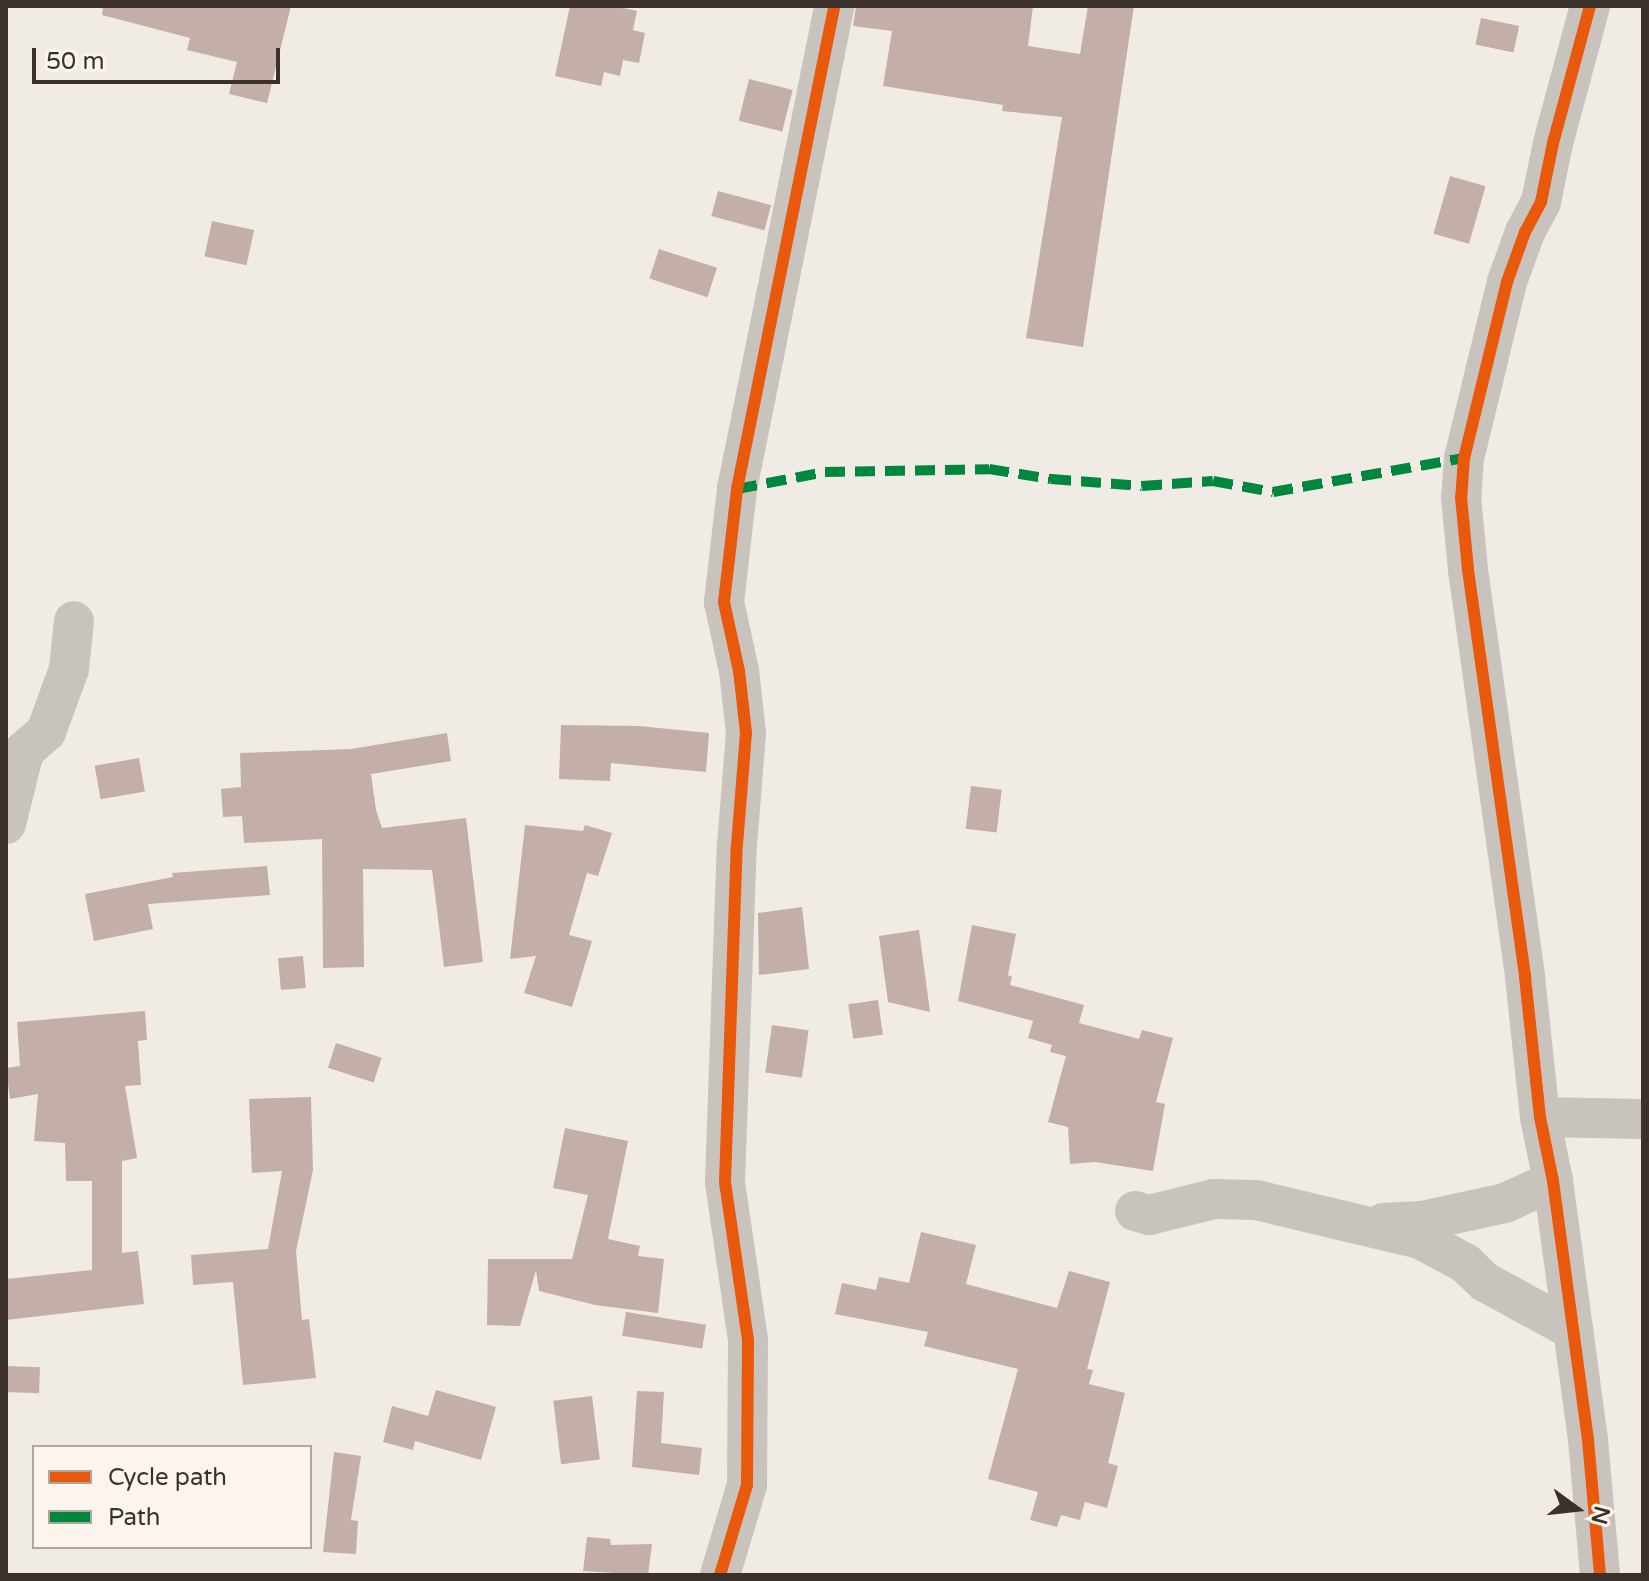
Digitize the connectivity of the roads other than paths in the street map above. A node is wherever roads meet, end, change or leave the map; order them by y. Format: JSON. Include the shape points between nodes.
{"nodes":[{"id":1,"x":834,"y":6,"type":"edge"},
{"id":2,"x":1590,"y":6,"type":"edge"},
{"id":3,"x":74,"y":621,"type":"dead end"},
{"id":4,"x":6,"y":824,"type":"edge"},
{"id":5,"x":1540,"y":1117,"type":"junction"},
{"id":6,"x":1643,"y":1119,"type":"edge"},
{"id":7,"x":1553,"y":1181,"type":"junction"},
{"id":8,"x":1135,"y":1211,"type":"dead end"},
{"id":9,"x":1347,"y":1223,"type":"junction"},
{"id":10,"x":1573,"y":1330,"type":"junction"},
{"id":11,"x":720,"y":1575,"type":"edge"},
{"id":12,"x":1600,"y":1575,"type":"edge"}],
"edges":[{"from":1,"to":11,"type":"street","via":[[737,489],[724,602],[746,733],[725,1182],[748,1340],[747,1485]]},
{"from":2,"to":5,"type":"street","via":[[1541,202],[1507,282],[1464,458],[1461,497]]},
{"from":3,"to":4,"type":"street","via":[[69,669],[46,732],[24,751]]},
{"from":5,"to":6,"type":"street"},
{"from":5,"to":7,"type":"street"},
{"from":7,"to":9,"type":"street","via":[[1505,1203],[1422,1221]]},
{"from":7,"to":10,"type":"street"},
{"from":8,"to":9,"type":"street","via":[[1149,1215],[1214,1199],[1256,1200]]},
{"from":9,"to":10,"type":"street","via":[[1420,1239]]},
{"from":10,"to":12,"type":"street"}]}
